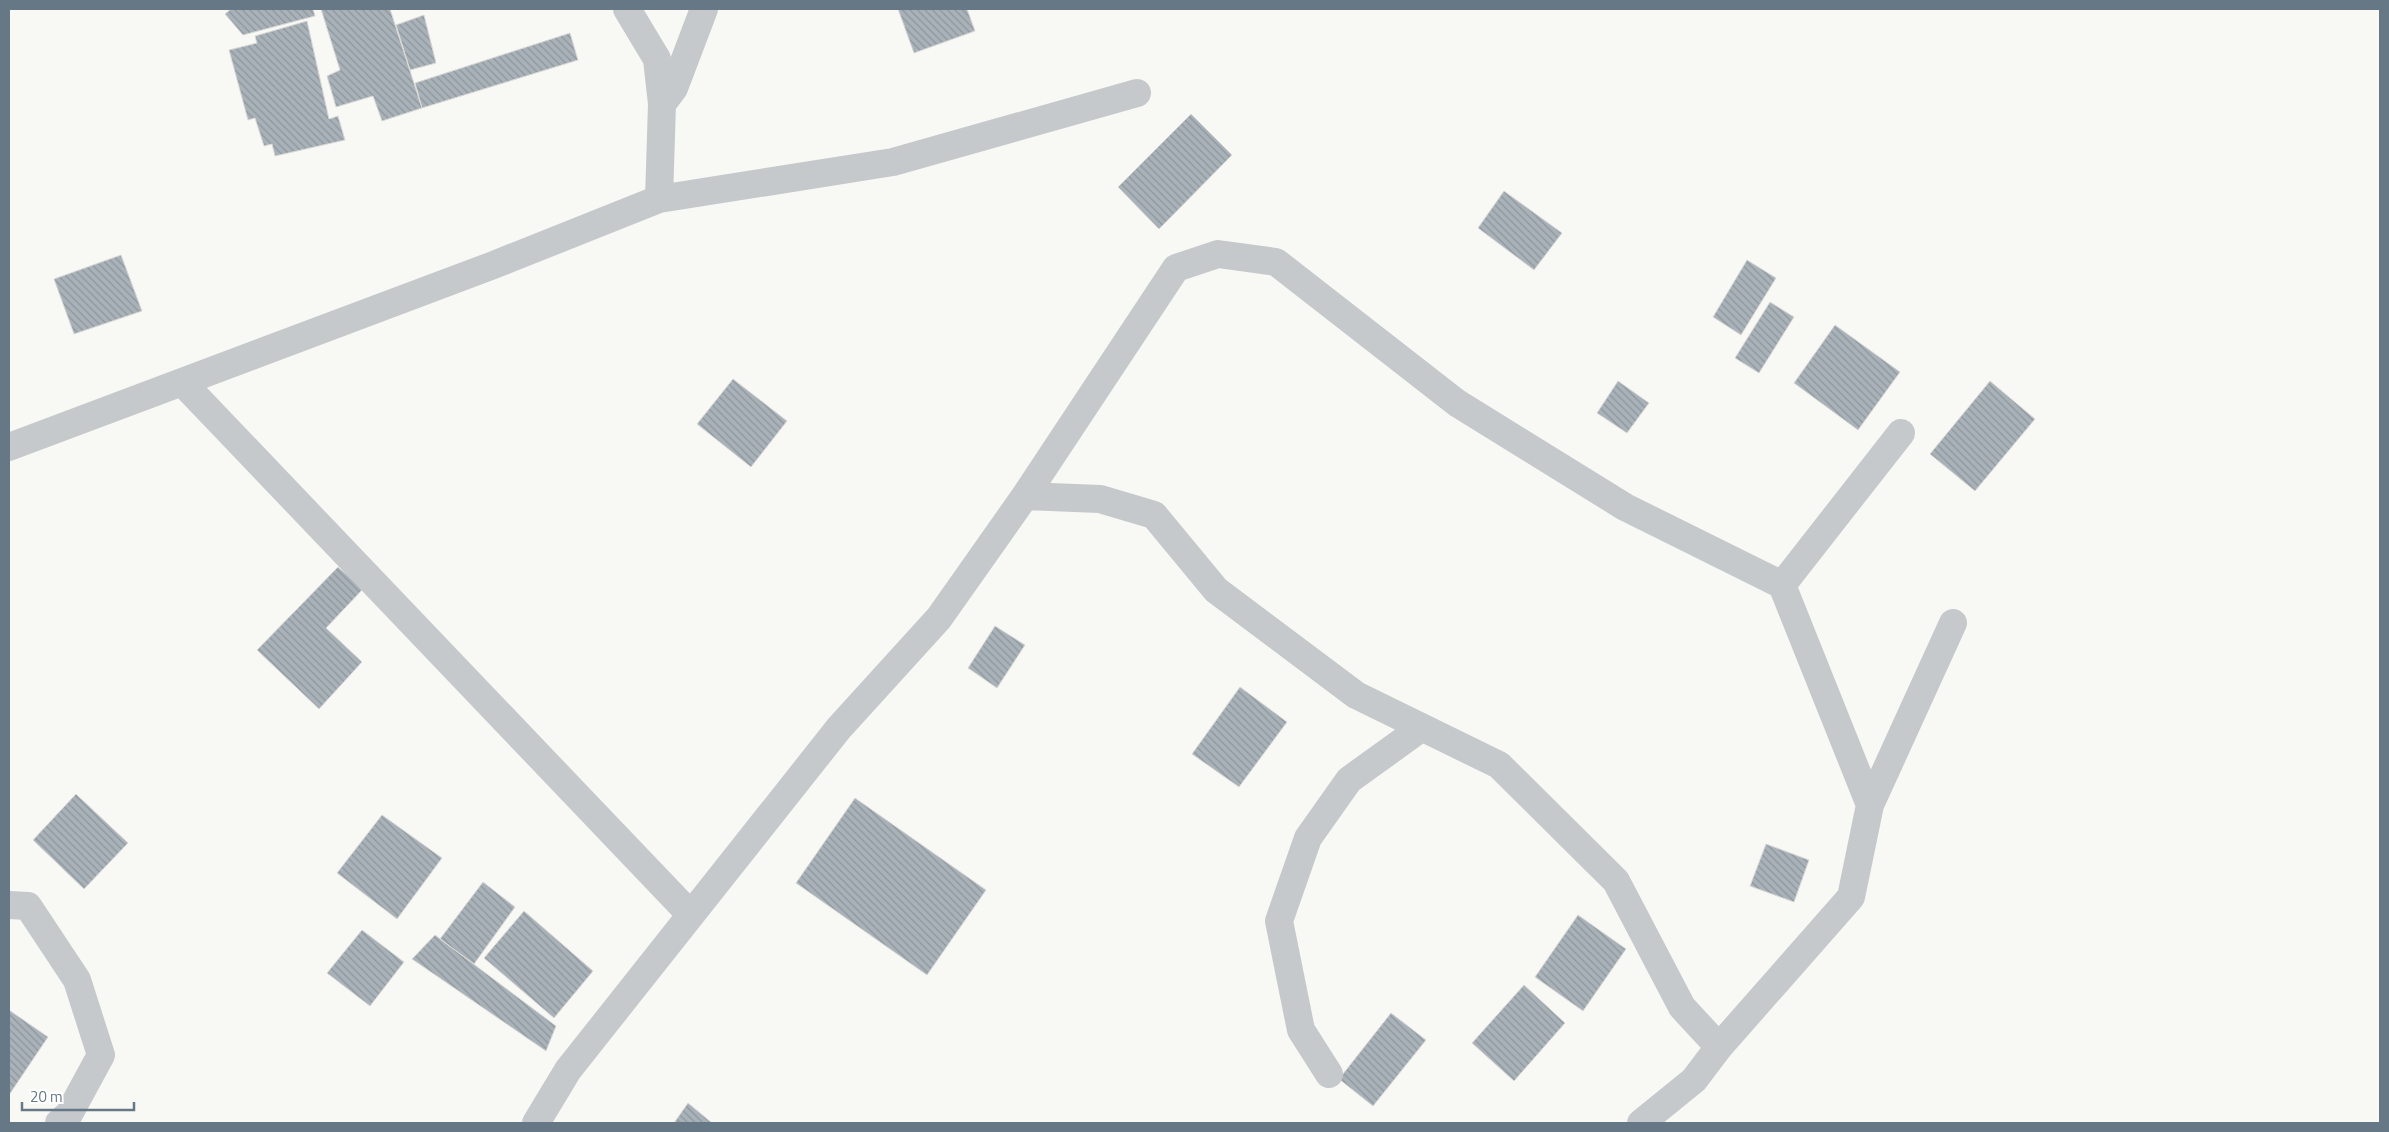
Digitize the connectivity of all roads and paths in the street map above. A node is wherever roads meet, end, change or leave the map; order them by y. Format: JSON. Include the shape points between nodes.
{"nodes":[{"id":1,"x":627,"y":9,"type":"edge"},
{"id":2,"x":704,"y":9,"type":"edge"},
{"id":3,"x":1137,"y":93,"type":"dead end"},
{"id":4,"x":662,"y":104,"type":"junction"},
{"id":5,"x":659,"y":199,"type":"junction"},
{"id":6,"x":182,"y":382,"type":"junction"},
{"id":7,"x":1901,"y":433,"type":"dead end"},
{"id":8,"x":9,"y":447,"type":"edge"},
{"id":9,"x":1025,"y":496,"type":"junction"},
{"id":10,"x":1782,"y":585,"type":"junction"},
{"id":11,"x":1953,"y":622,"type":"dead end"},
{"id":12,"x":1421,"y":728,"type":"junction"},
{"id":13,"x":1870,"y":805,"type":"junction"},
{"id":14,"x":9,"y":904,"type":"edge"},
{"id":15,"x":691,"y":915,"type":"junction"},
{"id":16,"x":1719,"y":1047,"type":"junction"},
{"id":17,"x":1329,"y":1074,"type":"dead end"},
{"id":18,"x":59,"y":1123,"type":"edge"},
{"id":19,"x":536,"y":1123,"type":"edge"},
{"id":20,"x":1641,"y":1123,"type":"edge"}],
"edges":[{"from":1,"to":4,"type":"street","via":[[657,59]]},
{"from":2,"to":4,"type":"street","via":[[674,88]]},
{"from":3,"to":5,"type":"street","via":[[893,162]]},
{"from":4,"to":5,"type":"street"},
{"from":5,"to":6,"type":"street"},
{"from":6,"to":8,"type":"street"},
{"from":6,"to":15,"type":"street"},
{"from":7,"to":10,"type":"street"},
{"from":9,"to":10,"type":"street","via":[[1176,268],[1218,254],[1276,262],[1457,403],[1625,507]]},
{"from":9,"to":12,"type":"street","via":[[1100,499],[1154,515],[1216,590],[1356,695]]},
{"from":9,"to":15,"type":"street","via":[[939,618],[839,728]]},
{"from":10,"to":13,"type":"street"},
{"from":11,"to":13,"type":"street"},
{"from":12,"to":16,"type":"street","via":[[1499,765],[1616,881],[1682,1007]]},
{"from":12,"to":17,"type":"street","via":[[1349,780],[1308,838],[1280,921],[1301,1030]]},
{"from":13,"to":16,"type":"street","via":[[1851,897]]},
{"from":14,"to":18,"type":"street","via":[[28,906],[78,980],[101,1055],[69,1114]]},
{"from":15,"to":19,"type":"street","via":[[568,1070]]},
{"from":16,"to":20,"type":"street","via":[[1694,1080]]}]}
